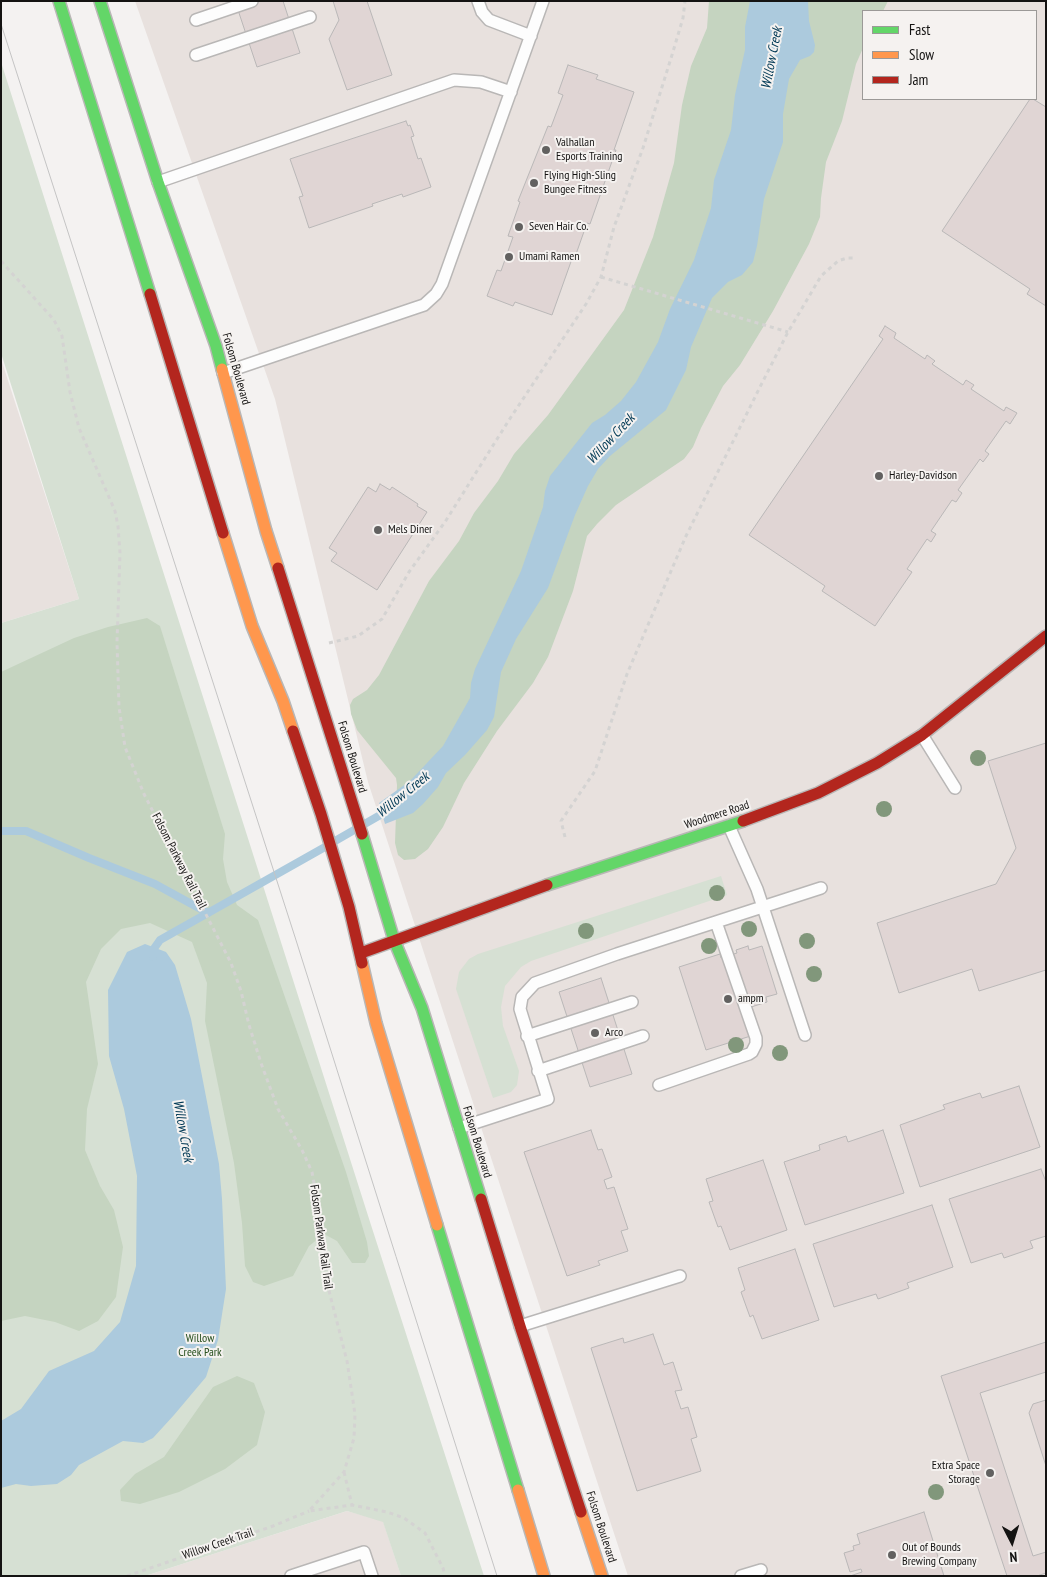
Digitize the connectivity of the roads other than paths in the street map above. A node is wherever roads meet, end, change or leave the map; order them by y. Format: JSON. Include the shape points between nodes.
{"nodes":[{"id":1,"x":59,"y":1,"type":"edge"},
{"id":2,"x":100,"y":1,"type":"edge"},
{"id":3,"x":252,"y":1,"type":"edge"},
{"id":4,"x":478,"y":1,"type":"edge"},
{"id":5,"x":544,"y":1,"type":"edge"},
{"id":6,"x":310,"y":17,"type":"dead end"},
{"id":7,"x":196,"y":20,"type":"dead end"},
{"id":8,"x":531,"y":36,"type":"junction"},
{"id":9,"x":196,"y":55,"type":"dead end"},
{"id":10,"x":511,"y":92,"type":"junction"},
{"id":11,"x":158,"y":182,"type":"junction"},
{"id":12,"x":223,"y":373,"type":"junction"},
{"id":13,"x":1046,"y":636,"type":"edge"},
{"id":14,"x":922,"y":735,"type":"junction"},
{"id":15,"x":955,"y":788,"type":"dead end"},
{"id":16,"x":729,"y":825,"type":"junction"},
{"id":17,"x":821,"y":888,"type":"dead end"},
{"id":18,"x":763,"y":907,"type":"junction"},
{"id":19,"x":716,"y":922,"type":"junction"},
{"id":20,"x":394,"y":940,"type":"junction"},
{"id":21,"x":361,"y":953,"type":"junction"},
{"id":22,"x":632,"y":1002,"type":"dead end"},
{"id":23,"x":527,"y":1036,"type":"junction"},
{"id":24,"x":643,"y":1036,"type":"dead end"},
{"id":25,"x":805,"y":1036,"type":"dead end"},
{"id":26,"x":538,"y":1070,"type":"junction"},
{"id":27,"x":659,"y":1085,"type":"dead end"},
{"id":28,"x":459,"y":1128,"type":"junction"},
{"id":29,"x":680,"y":1276,"type":"dead end"},
{"id":30,"x":520,"y":1326,"type":"junction"},
{"id":31,"x":761,"y":1570,"type":"dead end"},
{"id":32,"x":292,"y":1576,"type":"edge"},
{"id":33,"x":372,"y":1576,"type":"edge"},
{"id":34,"x":544,"y":1576,"type":"edge"},
{"id":35,"x":602,"y":1576,"type":"edge"},
{"id":36,"x":741,"y":1576,"type":"edge"}],
"edges":[{"from":1,"to":21,"type":"main road","via":[[252,626],[283,701],[321,814]]},
{"from":2,"to":11,"type":"main road","name":"Folsom Boulevard"},
{"from":3,"to":7,"type":"lane"},
{"from":4,"to":8,"type":"lane","via":[[489,20]]},
{"from":5,"to":8,"type":"lane"},
{"from":6,"to":9,"type":"lane"},
{"from":8,"to":10,"type":"lane"},
{"from":10,"to":11,"type":"lane","via":[[470,80],[454,80]]},
{"from":10,"to":12,"type":"lane","via":[[442,284],[430,300],[415,308]]},
{"from":11,"to":12,"type":"main road","name":"Folsom Boulevard"},
{"from":12,"to":20,"type":"main road","name":"Folsom Boulevard","via":[[266,531]]},
{"from":13,"to":14,"type":"main road","name":"Woodmere Road"},
{"from":14,"to":15,"type":"lane"},
{"from":14,"to":16,"type":"main road","name":"Woodmere Road","via":[[877,763],[818,793]]},
{"from":16,"to":18,"type":"lane"},
{"from":16,"to":20,"type":"main road","name":"Woodmere Road"},
{"from":17,"to":18,"type":"lane"},
{"from":18,"to":19,"type":"lane"},
{"from":18,"to":25,"type":"lane"},
{"from":19,"to":23,"type":"lane","via":[[534,983],[520,1003]]},
{"from":19,"to":27,"type":"lane","via":[[756,1044],[749,1054]]},
{"from":20,"to":21,"type":"main road","name":"Woodmere Road"},
{"from":20,"to":28,"type":"main road","name":"Folsom Boulevard","via":[[422,1008]]},
{"from":21,"to":34,"type":"main road","via":[[376,1023]]},
{"from":22,"to":23,"type":"lane"},
{"from":23,"to":26,"type":"lane"},
{"from":24,"to":26,"type":"lane"},
{"from":26,"to":28,"type":"lane","via":[[548,1099]]},
{"from":28,"to":30,"type":"main road","name":"Folsom Boulevard"},
{"from":29,"to":30,"type":"lane"},
{"from":30,"to":35,"type":"main road","name":"Folsom Boulevard"},
{"from":31,"to":36,"type":"lane"},
{"from":32,"to":33,"type":"lane","via":[[364,1552]]}]}
